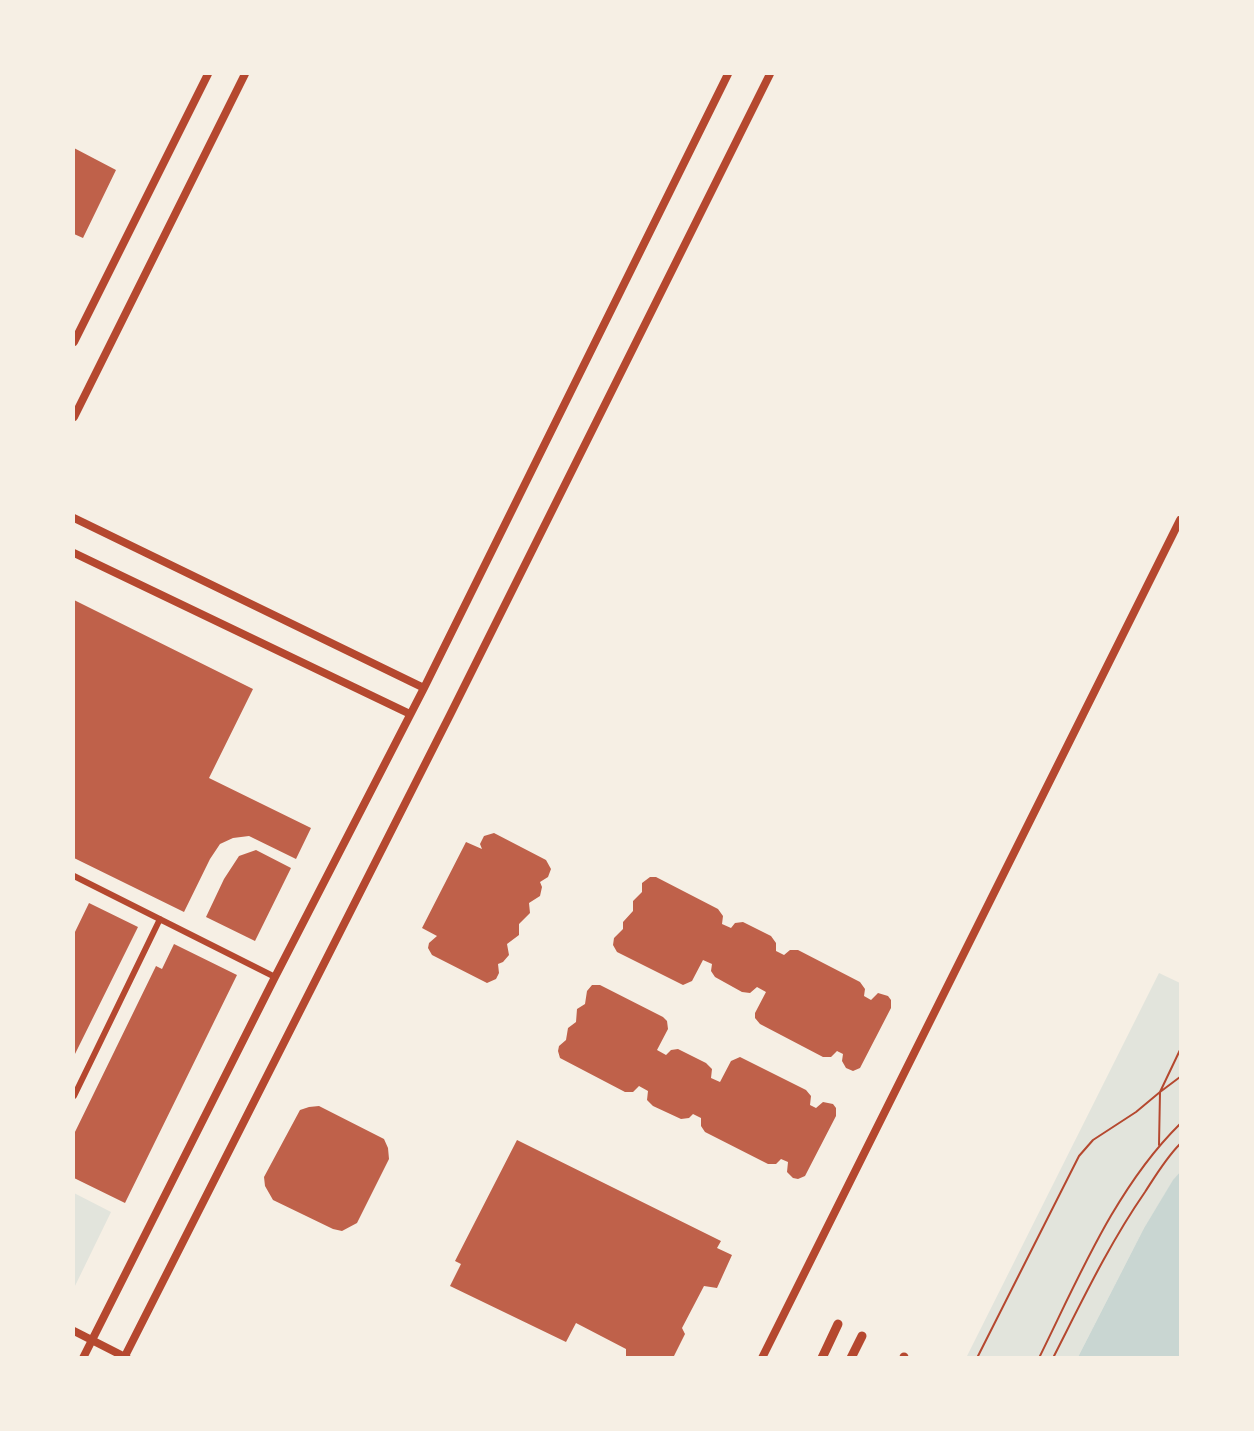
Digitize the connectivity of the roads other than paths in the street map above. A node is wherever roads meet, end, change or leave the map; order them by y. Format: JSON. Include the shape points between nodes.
{"nodes":[{"id":1,"x":208,"y":74,"type":"edge"},
{"id":2,"x":245,"y":74,"type":"edge"},
{"id":3,"x":728,"y":74,"type":"edge"},
{"id":4,"x":770,"y":74,"type":"edge"},
{"id":5,"x":74,"y":342,"type":"edge"},
{"id":6,"x":74,"y":417,"type":"edge"},
{"id":7,"x":74,"y":518,"type":"edge"},
{"id":8,"x":1180,"y":520,"type":"edge"},
{"id":9,"x":74,"y":553,"type":"edge"},
{"id":10,"x":424,"y":688,"type":"junction"},
{"id":11,"x":411,"y":714,"type":"junction"},
{"id":12,"x":74,"y":876,"type":"edge"},
{"id":13,"x":160,"y":919,"type":"junction"},
{"id":14,"x":275,"y":977,"type":"junction"},
{"id":15,"x":74,"y":1096,"type":"edge"},
{"id":16,"x":838,"y":1324,"type":"dead end"},
{"id":17,"x":74,"y":1331,"type":"edge"},
{"id":18,"x":862,"y":1336,"type":"dead end"},
{"id":19,"x":92,"y":1340,"type":"junction"},
{"id":20,"x":125,"y":1357,"type":"edge"},
{"id":21,"x":83,"y":1358,"type":"edge"},
{"id":22,"x":762,"y":1358,"type":"edge"},
{"id":23,"x":822,"y":1358,"type":"edge"},
{"id":24,"x":851,"y":1358,"type":"edge"}],
"edges":[{"from":1,"to":5,"type":"street"},
{"from":2,"to":6,"type":"street"},
{"from":3,"to":10,"type":"street"},
{"from":4,"to":20,"type":"street"},
{"from":7,"to":10,"type":"street"},
{"from":8,"to":22,"type":"street"},
{"from":9,"to":11,"type":"street"},
{"from":10,"to":11,"type":"street"},
{"from":11,"to":14,"type":"street"},
{"from":12,"to":13,"type":"street"},
{"from":13,"to":14,"type":"street"},
{"from":13,"to":15,"type":"street"},
{"from":14,"to":19,"type":"street"},
{"from":16,"to":23,"type":"main road"},
{"from":17,"to":19,"type":"street"},
{"from":18,"to":24,"type":"main road"},
{"from":19,"to":20,"type":"street"},
{"from":19,"to":21,"type":"street"}]}
